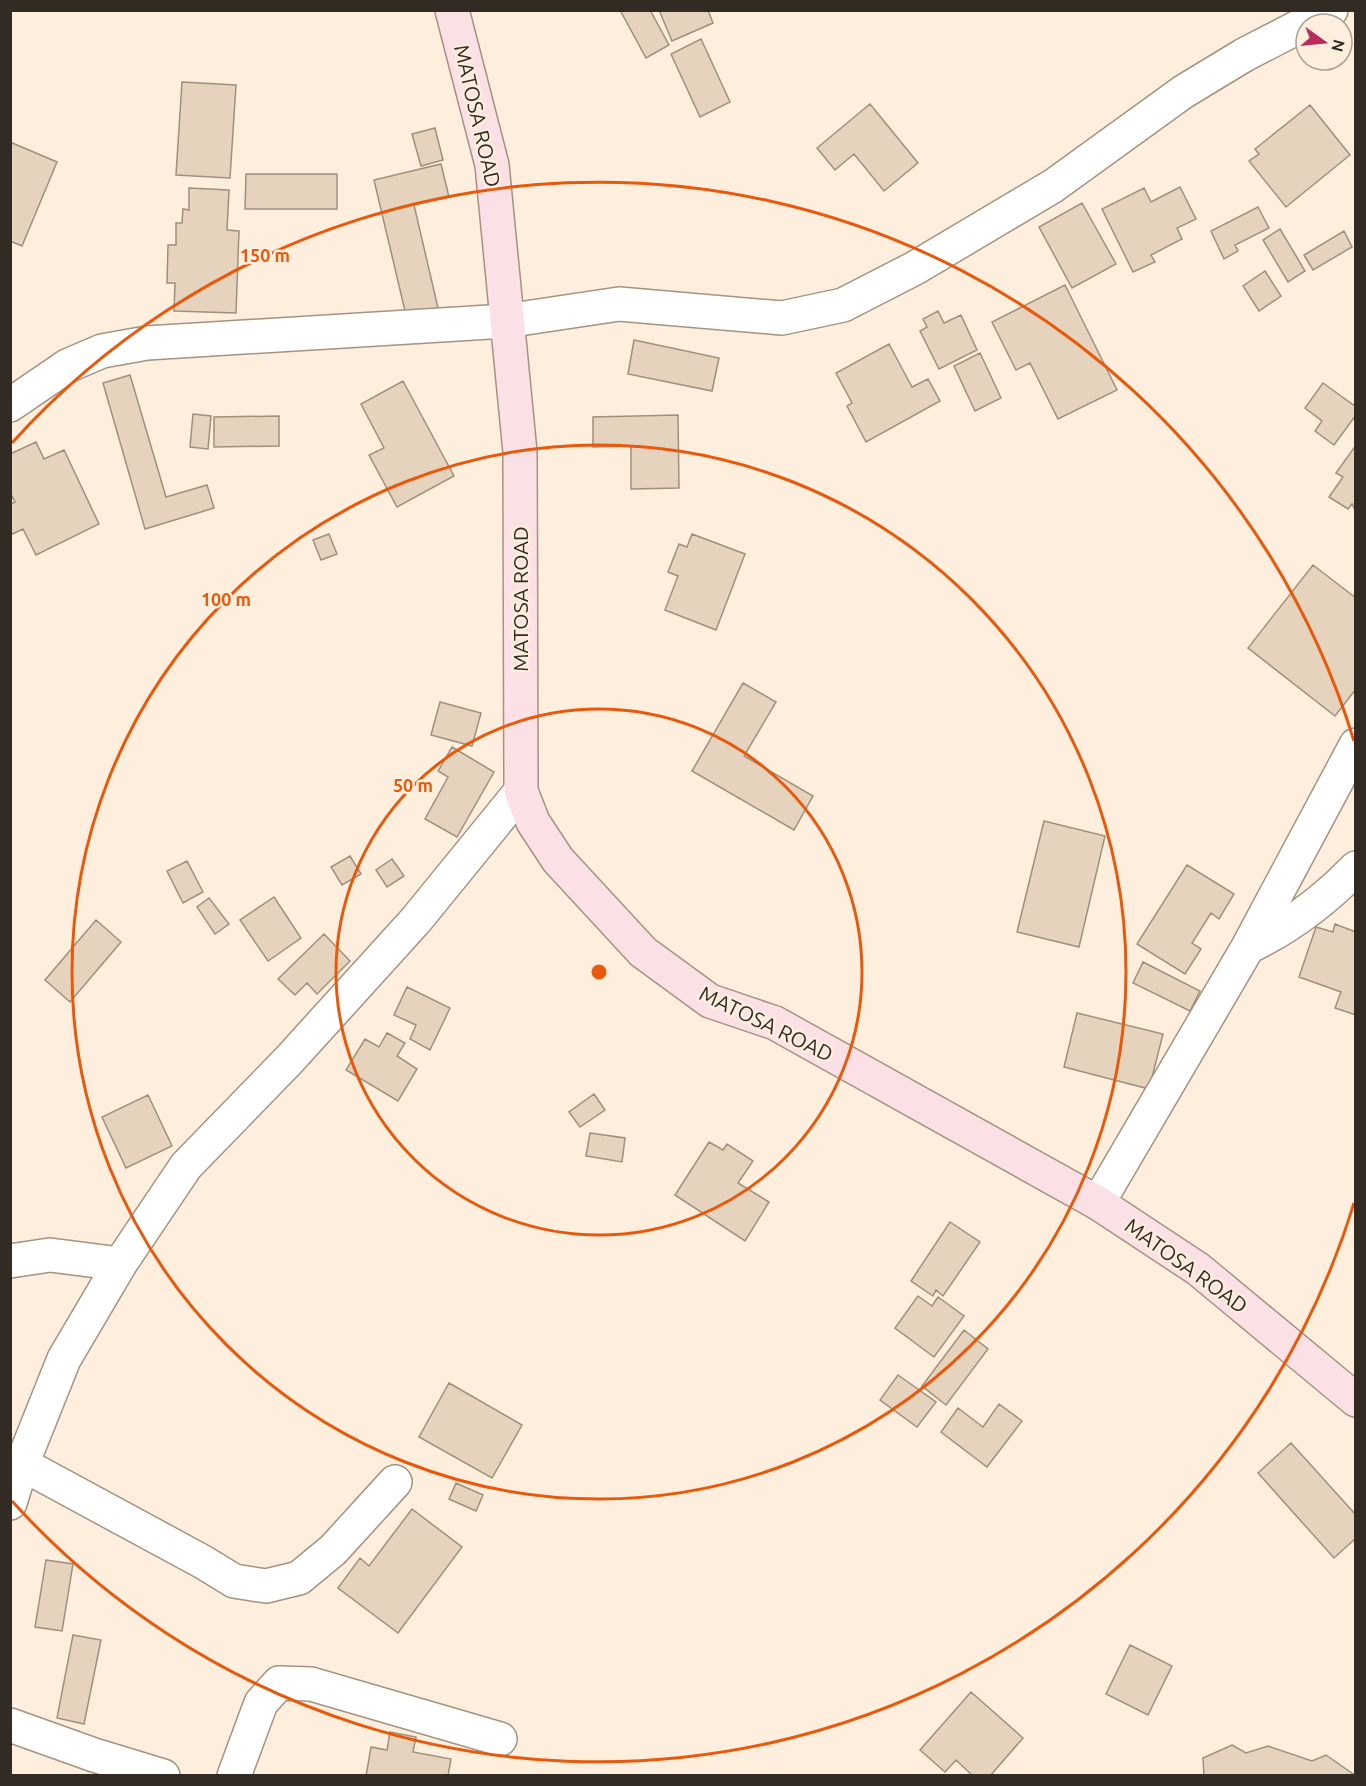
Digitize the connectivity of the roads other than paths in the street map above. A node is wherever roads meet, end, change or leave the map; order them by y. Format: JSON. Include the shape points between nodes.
{"nodes":[{"id":1,"x":452,"y":10,"type":"edge"},
{"id":2,"x":1331,"y":10,"type":"edge"},
{"id":3,"x":506,"y":321,"type":"junction"},
{"id":4,"x":10,"y":405,"type":"edge"},
{"id":5,"x":1356,"y":746,"type":"edge"},
{"id":6,"x":521,"y":791,"type":"junction"},
{"id":7,"x":1356,"y":868,"type":"edge"},
{"id":8,"x":1248,"y":947,"type":"junction"},
{"id":9,"x":1098,"y":1203,"type":"junction"},
{"id":10,"x":10,"y":1261,"type":"edge"},
{"id":11,"x":120,"y":1264,"type":"junction"},
{"id":12,"x":1356,"y":1400,"type":"edge"},
{"id":13,"x":22,"y":1464,"type":"junction"},
{"id":14,"x":395,"y":1482,"type":"dead end"},
{"id":15,"x":10,"y":1503,"type":"edge"},
{"id":16,"x":10,"y":1725,"type":"edge"},
{"id":17,"x":500,"y":1739,"type":"dead end"},
{"id":18,"x":163,"y":1776,"type":"edge"},
{"id":19,"x":234,"y":1776,"type":"edge"}],
"edges":[{"from":1,"to":3,"type":"street","name":"MATOSA ROAD","via":[[492,165]]},
{"from":2,"to":3,"type":"street","via":[[1183,92],[1053,186],[915,268],[843,305],[782,318],[619,304]]},
{"from":3,"to":4,"type":"street","via":[[147,343],[102,351],[67,366]]},
{"from":3,"to":6,"type":"street","name":"MATOSA ROAD","via":[[520,452]]},
{"from":5,"to":8,"type":"street"},
{"from":6,"to":9,"type":"street","name":"MATOSA ROAD","via":[[533,822],[558,860],[593,901],[643,952],[711,1001],[775,1023]]},
{"from":6,"to":11,"type":"street","via":[[416,920],[186,1166]]},
{"from":7,"to":8,"type":"street","via":[[1282,931]]},
{"from":8,"to":9,"type":"street"},
{"from":9,"to":12,"type":"street","name":"MATOSA ROAD","via":[[1198,1269]]},
{"from":10,"to":11,"type":"street","via":[[50,1255]]},
{"from":11,"to":13,"type":"street","via":[[64,1359]]},
{"from":13,"to":14,"type":"street","via":[[234,1581],[266,1586],[299,1578],[333,1550]]},
{"from":13,"to":15,"type":"street"},
{"from":16,"to":18,"type":"street"},
{"from":17,"to":19,"type":"street","via":[[311,1684],[279,1683],[261,1703]]}]}
